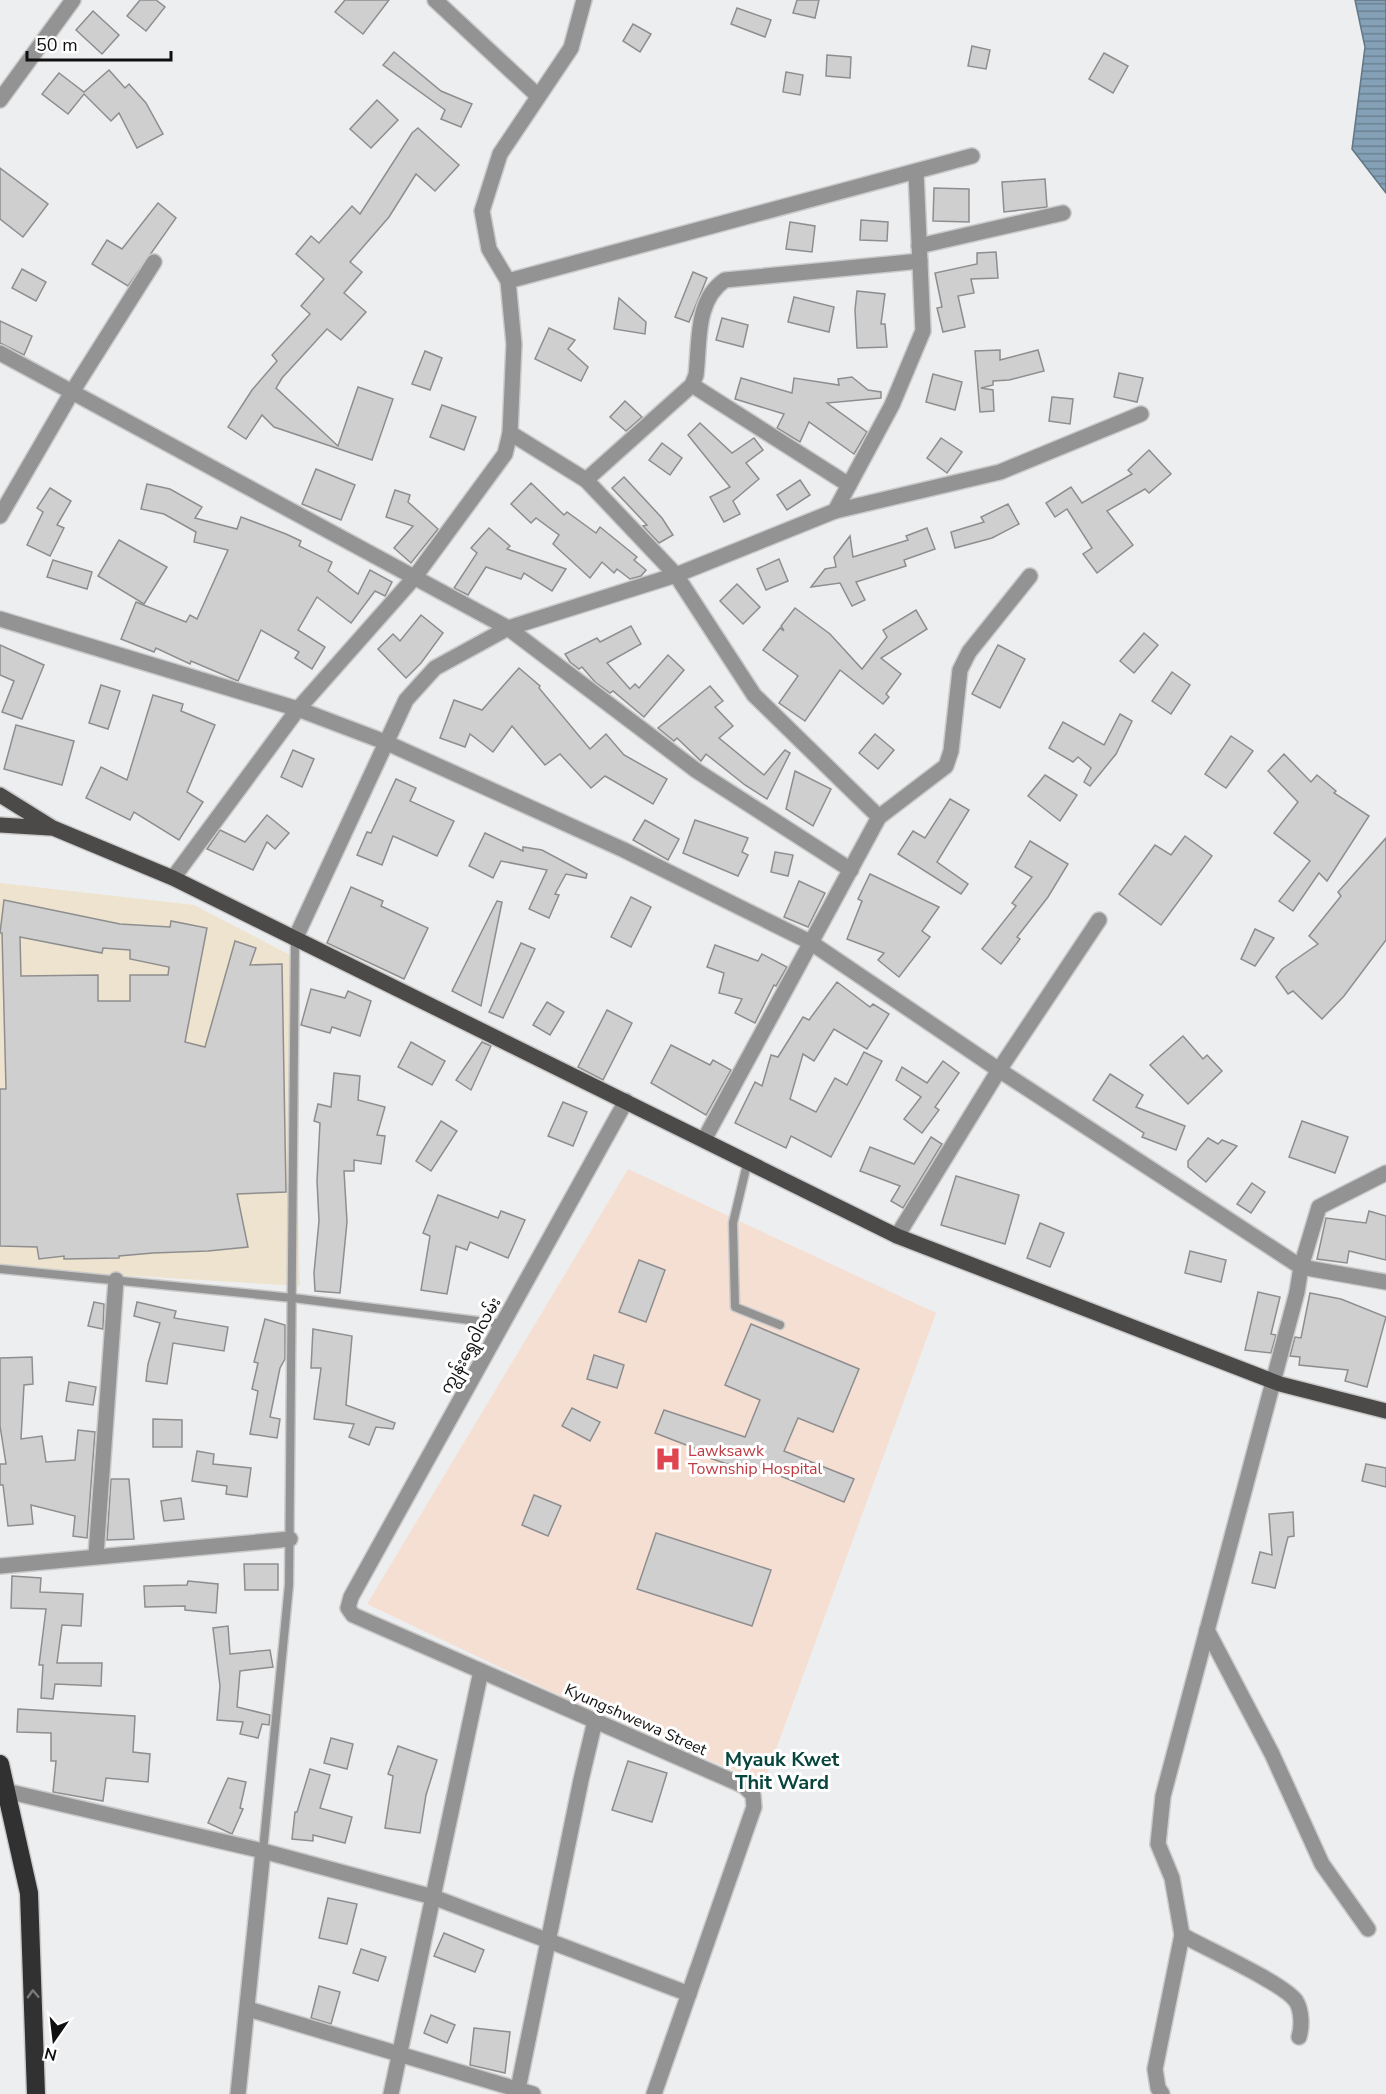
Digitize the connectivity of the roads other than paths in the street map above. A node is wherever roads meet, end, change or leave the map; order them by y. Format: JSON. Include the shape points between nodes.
{"nodes":[{"id":1,"x":73,"y":0,"type":"edge"},
{"id":2,"x":435,"y":0,"type":"edge"},
{"id":3,"x":584,"y":0,"type":"edge"},
{"id":4,"x":538,"y":96,"type":"junction"},
{"id":5,"x":0,"y":100,"type":"edge"},
{"id":6,"x":972,"y":156,"type":"dead end"},
{"id":7,"x":916,"y":172,"type":"junction"},
{"id":8,"x":1063,"y":213,"type":"dead end"},
{"id":9,"x":919,"y":254,"type":"junction"},
{"id":10,"x":154,"y":262,"type":"dead end"},
{"id":11,"x":508,"y":281,"type":"junction"},
{"id":12,"x":0,"y":353,"type":"edge"},
{"id":13,"x":692,"y":385,"type":"junction"},
{"id":14,"x":72,"y":392,"type":"junction"},
{"id":15,"x":1141,"y":414,"type":"dead end"},
{"id":16,"x":510,"y":433,"type":"junction"},
{"id":17,"x":586,"y":480,"type":"junction"},
{"id":18,"x":849,"y":484,"type":"junction"},
{"id":19,"x":835,"y":511,"type":"junction"},
{"id":20,"x":0,"y":516,"type":"edge"},
{"id":21,"x":676,"y":576,"type":"junction"},
{"id":22,"x":1030,"y":576,"type":"dead end"},
{"id":23,"x":414,"y":578,"type":"junction"},
{"id":24,"x":0,"y":619,"type":"edge"},
{"id":25,"x":508,"y":628,"type":"junction"},
{"id":26,"x":298,"y":710,"type":"junction"},
{"id":27,"x":385,"y":742,"type":"junction"},
{"id":28,"x":0,"y":795,"type":"edge"},
{"id":29,"x":879,"y":817,"type":"junction"},
{"id":30,"x":0,"y":825,"type":"edge"},
{"id":31,"x":52,"y":828,"type":"junction"},
{"id":32,"x":851,"y":870,"type":"junction"},
{"id":33,"x":173,"y":878,"type":"junction"},
{"id":34,"x":1099,"y":920,"type":"dead end"},
{"id":35,"x":295,"y":939,"type":"junction"},
{"id":36,"x":810,"y":942,"type":"junction"},
{"id":37,"x":999,"y":1070,"type":"junction"},
{"id":38,"x":626,"y":1101,"type":"junction"},
{"id":39,"x":705,"y":1138,"type":"junction"},
{"id":40,"x":748,"y":1160,"type":"junction"},
{"id":41,"x":1386,"y":1173,"type":"edge"},
{"id":42,"x":897,"y":1236,"type":"junction"},
{"id":43,"x":1301,"y":1267,"type":"junction"},
{"id":44,"x":0,"y":1269,"type":"edge"},
{"id":45,"x":116,"y":1280,"type":"junction"},
{"id":46,"x":1386,"y":1282,"type":"edge"},
{"id":47,"x":293,"y":1298,"type":"junction"},
{"id":48,"x":502,"y":1324,"type":"junction"},
{"id":49,"x":780,"y":1325,"type":"dead end"},
{"id":50,"x":1272,"y":1381,"type":"junction"},
{"id":51,"x":1386,"y":1411,"type":"edge"},
{"id":52,"x":290,"y":1539,"type":"junction"},
{"id":53,"x":96,"y":1555,"type":"junction"},
{"id":54,"x":0,"y":1566,"type":"edge"},
{"id":55,"x":1207,"y":1630,"type":"junction"},
{"id":56,"x":481,"y":1671,"type":"junction"},
{"id":57,"x":595,"y":1721,"type":"junction"},
{"id":58,"x":0,"y":1764,"type":"edge"},
{"id":59,"x":6,"y":1791,"type":"junction"},
{"id":60,"x":264,"y":1851,"type":"junction"},
{"id":61,"x":433,"y":1897,"type":"junction"},
{"id":62,"x":1368,"y":1929,"type":"dead end"},
{"id":63,"x":1182,"y":1935,"type":"junction"},
{"id":64,"x":549,"y":1940,"type":"junction"},
{"id":65,"x":689,"y":1994,"type":"junction"},
{"id":66,"x":248,"y":2009,"type":"junction"},
{"id":67,"x":1299,"y":2037,"type":"dead end"},
{"id":68,"x":399,"y":2053,"type":"junction"},
{"id":69,"x":517,"y":2092,"type":"edge"},
{"id":70,"x":36,"y":2094,"type":"edge"},
{"id":71,"x":238,"y":2094,"type":"edge"},
{"id":72,"x":391,"y":2094,"type":"edge"},
{"id":73,"x":533,"y":2094,"type":"edge"},
{"id":74,"x":654,"y":2094,"type":"edge"},
{"id":75,"x":1162,"y":2094,"type":"edge"}],
"edges":[{"from":1,"to":5,"type":"street"},
{"from":2,"to":4,"type":"street"},
{"from":3,"to":4,"type":"street","via":[[571,48]]},
{"from":4,"to":11,"type":"street","via":[[500,154],[482,211],[489,249]]},
{"from":6,"to":7,"type":"street"},
{"from":7,"to":9,"type":"street"},
{"from":7,"to":11,"type":"street"},
{"from":8,"to":9,"type":"street"},
{"from":9,"to":13,"type":"street","via":[[725,279],[705,301]]},
{"from":9,"to":18,"type":"street","via":[[923,331],[892,405]]},
{"from":10,"to":14,"type":"street"},
{"from":11,"to":16,"type":"street","via":[[514,344]]},
{"from":12,"to":14,"type":"street"},
{"from":13,"to":17,"type":"street"},
{"from":13,"to":18,"type":"street"},
{"from":14,"to":20,"type":"street"},
{"from":14,"to":23,"type":"street"},
{"from":15,"to":19,"type":"street","via":[[1000,472]]},
{"from":16,"to":17,"type":"street"},
{"from":16,"to":23,"type":"street","via":[[505,454]]},
{"from":17,"to":21,"type":"street"},
{"from":18,"to":19,"type":"street"},
{"from":19,"to":21,"type":"street"},
{"from":21,"to":25,"type":"street"},
{"from":21,"to":29,"type":"street","via":[[754,695]]},
{"from":22,"to":29,"type":"street","via":[[969,652],[960,670],[946,766]]},
{"from":23,"to":25,"type":"street"},
{"from":23,"to":26,"type":"street"},
{"from":24,"to":26,"type":"street"},
{"from":25,"to":27,"type":"street","via":[[435,668],[406,700]]},
{"from":25,"to":32,"type":"street","via":[[697,771]]},
{"from":26,"to":27,"type":"street"},
{"from":26,"to":33,"type":"street"},
{"from":27,"to":35,"type":"street"},
{"from":27,"to":36,"type":"street","via":[[624,850]]},
{"from":28,"to":31,"type":"main road"},
{"from":29,"to":32,"type":"street"},
{"from":30,"to":31,"type":"main road"},
{"from":31,"to":33,"type":"main road"},
{"from":32,"to":36,"type":"street"},
{"from":33,"to":35,"type":"main road"},
{"from":34,"to":37,"type":"street"},
{"from":35,"to":38,"type":"main road"},
{"from":35,"to":47,"type":"lane"},
{"from":36,"to":37,"type":"street"},
{"from":36,"to":39,"type":"street"},
{"from":37,"to":42,"type":"street"},
{"from":37,"to":43,"type":"street"},
{"from":38,"to":39,"type":"main road"},
{"from":38,"to":48,"type":"street","name":"ကျွန်းရွှေဝါလမ်း"},
{"from":39,"to":40,"type":"main road"},
{"from":40,"to":42,"type":"main road"},
{"from":40,"to":49,"type":"lane","via":[[734,1223],[735,1307]]},
{"from":41,"to":43,"type":"street","via":[[1319,1207]]},
{"from":42,"to":50,"type":"main road"},
{"from":43,"to":46,"type":"street"},
{"from":43,"to":50,"type":"street"},
{"from":44,"to":45,"type":"lane"},
{"from":45,"to":47,"type":"lane"},
{"from":45,"to":53,"type":"street"},
{"from":47,"to":48,"type":"lane"},
{"from":47,"to":52,"type":"lane"},
{"from":48,"to":56,"type":"street","name":"Kyungshwewa Street","via":[[348,1608],[353,1615]]},
{"from":50,"to":51,"type":"main road"},
{"from":50,"to":55,"type":"street"},
{"from":52,"to":53,"type":"street"},
{"from":52,"to":60,"type":"lane","via":[[290,1585]]},
{"from":53,"to":54,"type":"street"},
{"from":55,"to":62,"type":"street","via":[[1272,1754],[1322,1864]]},
{"from":55,"to":63,"type":"street","via":[[1163,1796],[1158,1844],[1172,1878]]},
{"from":56,"to":57,"type":"street","name":"Kyungshwewa Street"},
{"from":56,"to":61,"type":"street"},
{"from":57,"to":64,"type":"street"},
{"from":57,"to":65,"type":"street","name":"Kyungshwewa Street","via":[[744,1786],[753,1796],[754,1807]]},
{"from":58,"to":59,"type":"highway"},
{"from":59,"to":60,"type":"street"},
{"from":70,"to":59,"type":"highway","one_way":true,"via":[[29,1893]]},
{"from":60,"to":61,"type":"street"},
{"from":60,"to":66,"type":"street"},
{"from":61,"to":64,"type":"street"},
{"from":61,"to":68,"type":"street"},
{"from":63,"to":67,"type":"street","via":[[1279,1986],[1296,2002],[1302,2025]]},
{"from":63,"to":75,"type":"street","via":[[1155,2069]]},
{"from":64,"to":65,"type":"street"},
{"from":64,"to":69,"type":"street"},
{"from":65,"to":74,"type":"street","name":"Kyungshwewa Street"},
{"from":66,"to":68,"type":"street"},
{"from":66,"to":71,"type":"street"},
{"from":68,"to":69,"type":"street"},
{"from":68,"to":72,"type":"street"},
{"from":69,"to":73,"type":"street"}]}
